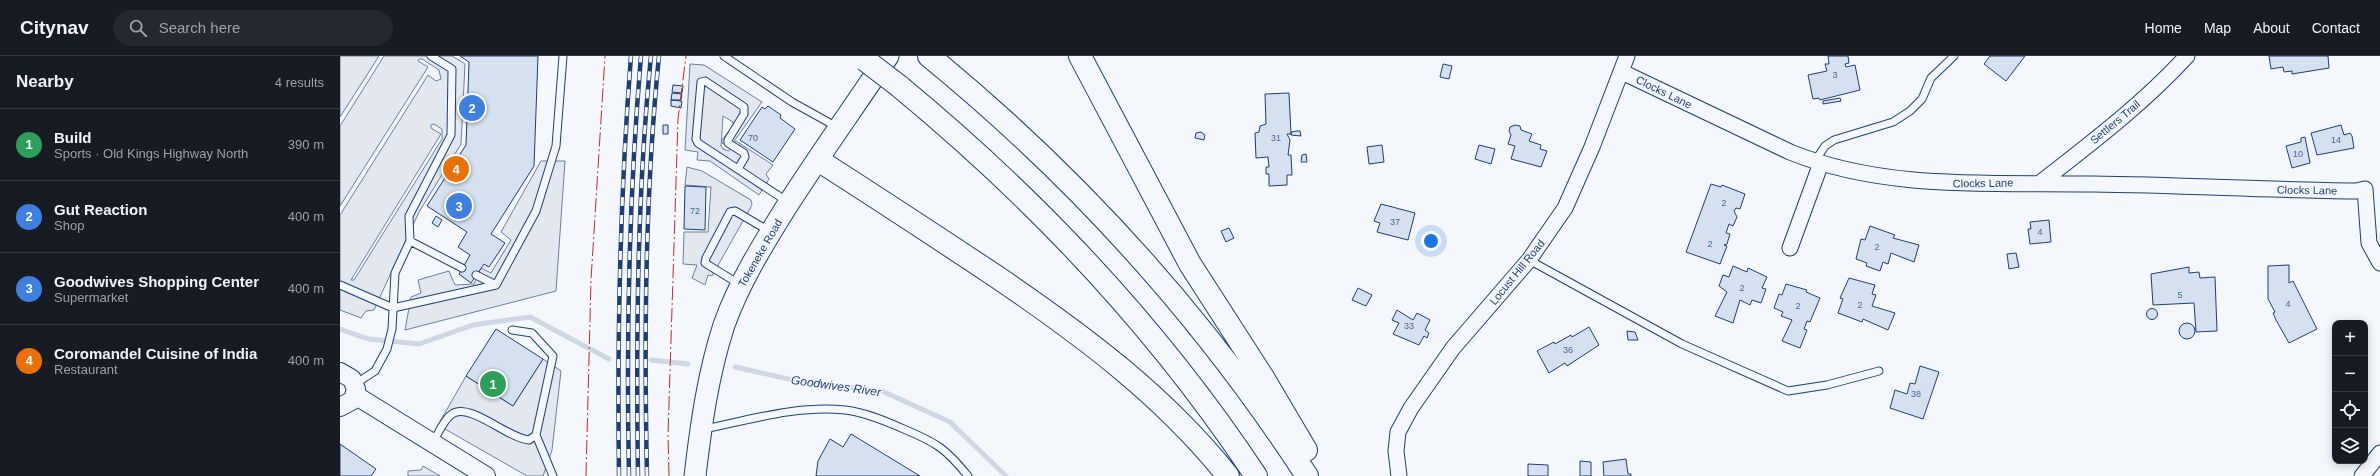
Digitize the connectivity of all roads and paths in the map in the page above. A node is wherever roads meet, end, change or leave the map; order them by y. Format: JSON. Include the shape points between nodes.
{"nodes":[{"id":1,"x":431,"y":56,"type":"edge"},
{"id":2,"x":563,"y":56,"type":"edge"},
{"id":3,"x":724,"y":56,"type":"edge"},
{"id":4,"x":888,"y":56,"type":"edge"},
{"id":5,"x":929,"y":56,"type":"edge"},
{"id":6,"x":1080,"y":56,"type":"edge"},
{"id":7,"x":1627,"y":56,"type":"edge"},
{"id":8,"x":1954,"y":56,"type":"edge"},
{"id":9,"x":2187,"y":56,"type":"edge"},
{"id":10,"x":862,"y":58,"type":"edge"},
{"id":11,"x":1622,"y":72,"type":"junction"},
{"id":12,"x":839,"y":128,"type":"junction"},
{"id":13,"x":818,"y":160,"type":"junction"},
{"id":14,"x":1818,"y":162,"type":"junction"},
{"id":15,"x":738,"y":169,"type":"junction"},
{"id":16,"x":2040,"y":183,"type":"junction"},
{"id":17,"x":789,"y":203,"type":"junction"},
{"id":18,"x":771,"y":232,"type":"junction"},
{"id":19,"x":410,"y":241,"type":"junction"},
{"id":20,"x":1790,"y":248,"type":"dead end"},
{"id":21,"x":1530,"y":260,"type":"junction"},
{"id":22,"x":2380,"y":263,"type":"edge"},
{"id":23,"x":462,"y":268,"type":"dead end"},
{"id":24,"x":476,"y":275,"type":"dead end"},
{"id":25,"x":340,"y":285,"type":"edge"},
{"id":26,"x":741,"y":285,"type":"junction"},
{"id":27,"x":496,"y":286,"type":"junction"},
{"id":28,"x":393,"y":308,"type":"junction"},
{"id":29,"x":512,"y":330,"type":"dead end"},
{"id":30,"x":1880,"y":371,"type":"dead end"},
{"id":31,"x":340,"y":372,"type":"edge"},
{"id":32,"x":355,"y":389,"type":"junction"},
{"id":33,"x":340,"y":407,"type":"edge"},
{"id":34,"x":701,"y":429,"type":"junction"},
{"id":35,"x":536,"y":435,"type":"junction"},
{"id":36,"x":432,"y":443,"type":"junction"},
{"id":37,"x":2380,"y":453,"type":"edge"},
{"id":38,"x":486,"y":476,"type":"edge"},
{"id":39,"x":554,"y":476,"type":"edge"},
{"id":40,"x":695,"y":476,"type":"edge"},
{"id":41,"x":968,"y":476,"type":"edge"},
{"id":42,"x":1228,"y":476,"type":"edge"},
{"id":43,"x":1256,"y":476,"type":"edge"},
{"id":44,"x":1307,"y":476,"type":"edge"},
{"id":45,"x":1319,"y":476,"type":"edge"},
{"id":46,"x":1398,"y":476,"type":"edge"},
{"id":47,"x":2362,"y":476,"type":"edge"}],
"edges":[{"from":1,"to":19,"type":"lane","via":[[452,69],[451,135],[409,216]]},
{"from":2,"to":27,"type":"lane","via":[[556,146],[536,211]]},
{"from":3,"to":12,"type":"lane","via":[[792,102]]},
{"from":4,"to":12,"type":"main road","name":"Tokeneke Road"},
{"from":5,"to":44,"type":"highway","via":[[1047,160],[1130,244],[1238,375]]},
{"from":6,"to":45,"type":"highway","via":[[1190,264],[1264,379]]},
{"from":7,"to":11,"type":"street","name":"Locust Hill Road"},
{"from":8,"to":14,"type":"lane","via":[[1931,78],[1922,99],[1910,112],[1888,124],[1834,140],[1825,146]]},
{"from":9,"to":16,"type":"street","name":"Settlers Trail","via":[[2113,125]]},
{"from":10,"to":43,"type":"highway","bridge":true,"via":[[968,144],[1094,268],[1173,361]]},
{"from":11,"to":14,"type":"street","name":"Clocks Lane","via":[[1790,152]]},
{"from":11,"to":21,"type":"street","name":"Locust Hill Road","via":[[1574,192]]},
{"from":12,"to":13,"type":"main road","name":"Tokeneke Road"},
{"from":13,"to":17,"type":"main road","name":"Tokeneke Road"},
{"from":13,"to":42,"type":"highway","via":[[968,258],[1100,350],[1161,402]]},
{"from":14,"to":16,"type":"street","name":"Clocks Lane","via":[[1872,175],[1949,184]]},
{"from":14,"to":20,"type":"street"},
{"from":15,"to":15,"type":"lane","via":[[698,143],[696,139],[701,82],[705,80],[744,107],[744,114],[728,140],[728,143],[744,154],[745,157]]},
{"from":15,"to":17,"type":"lane"},
{"from":16,"to":22,"type":"street","name":"Clocks Lane","via":[[2174,185],[2263,190],[2365,189],[2369,243]]},
{"from":17,"to":18,"type":"main road","name":"Tokeneke Road"},
{"from":18,"to":26,"type":"main road","name":"Tokeneke Road"},
{"from":18,"to":26,"type":"lane","via":[[736,211],[730,212],[705,263]]},
{"from":19,"to":23,"type":"lane"},
{"from":19,"to":28,"type":"lane","via":[[395,273]]},
{"from":21,"to":30,"type":"lane","via":[[1682,344],[1788,390],[1827,385]]},
{"from":21,"to":46,"type":"street","name":"Locust Hill Road","via":[[1453,348],[1411,408],[1398,432]]},
{"from":24,"to":27,"type":"lane"},
{"from":25,"to":28,"type":"lane"},
{"from":26,"to":34,"type":"main road","name":"Tokeneke Road","via":[[717,348]]},
{"from":27,"to":28,"type":"lane"},
{"from":28,"to":32,"type":"lane","via":[[387,350],[375,371]]},
{"from":29,"to":35,"type":"lane","via":[[532,333],[553,356]]},
{"from":31,"to":32,"type":"street","via":[[348,375]]},
{"from":32,"to":33,"type":"street","via":[[348,404]]},
{"from":32,"to":36,"type":"street"},
{"from":34,"to":40,"type":"main road","name":"Tokeneke Road"},
{"from":34,"to":41,"type":"lane","via":[[777,414],[846,410],[890,422],[930,440],[949,452]]},
{"from":35,"to":36,"type":"lane","via":[[529,440],[518,439],[471,412],[458,410],[450,415]]},
{"from":35,"to":39,"type":"lane"},
{"from":36,"to":38,"type":"street"},
{"from":37,"to":47,"type":"street"}]}
